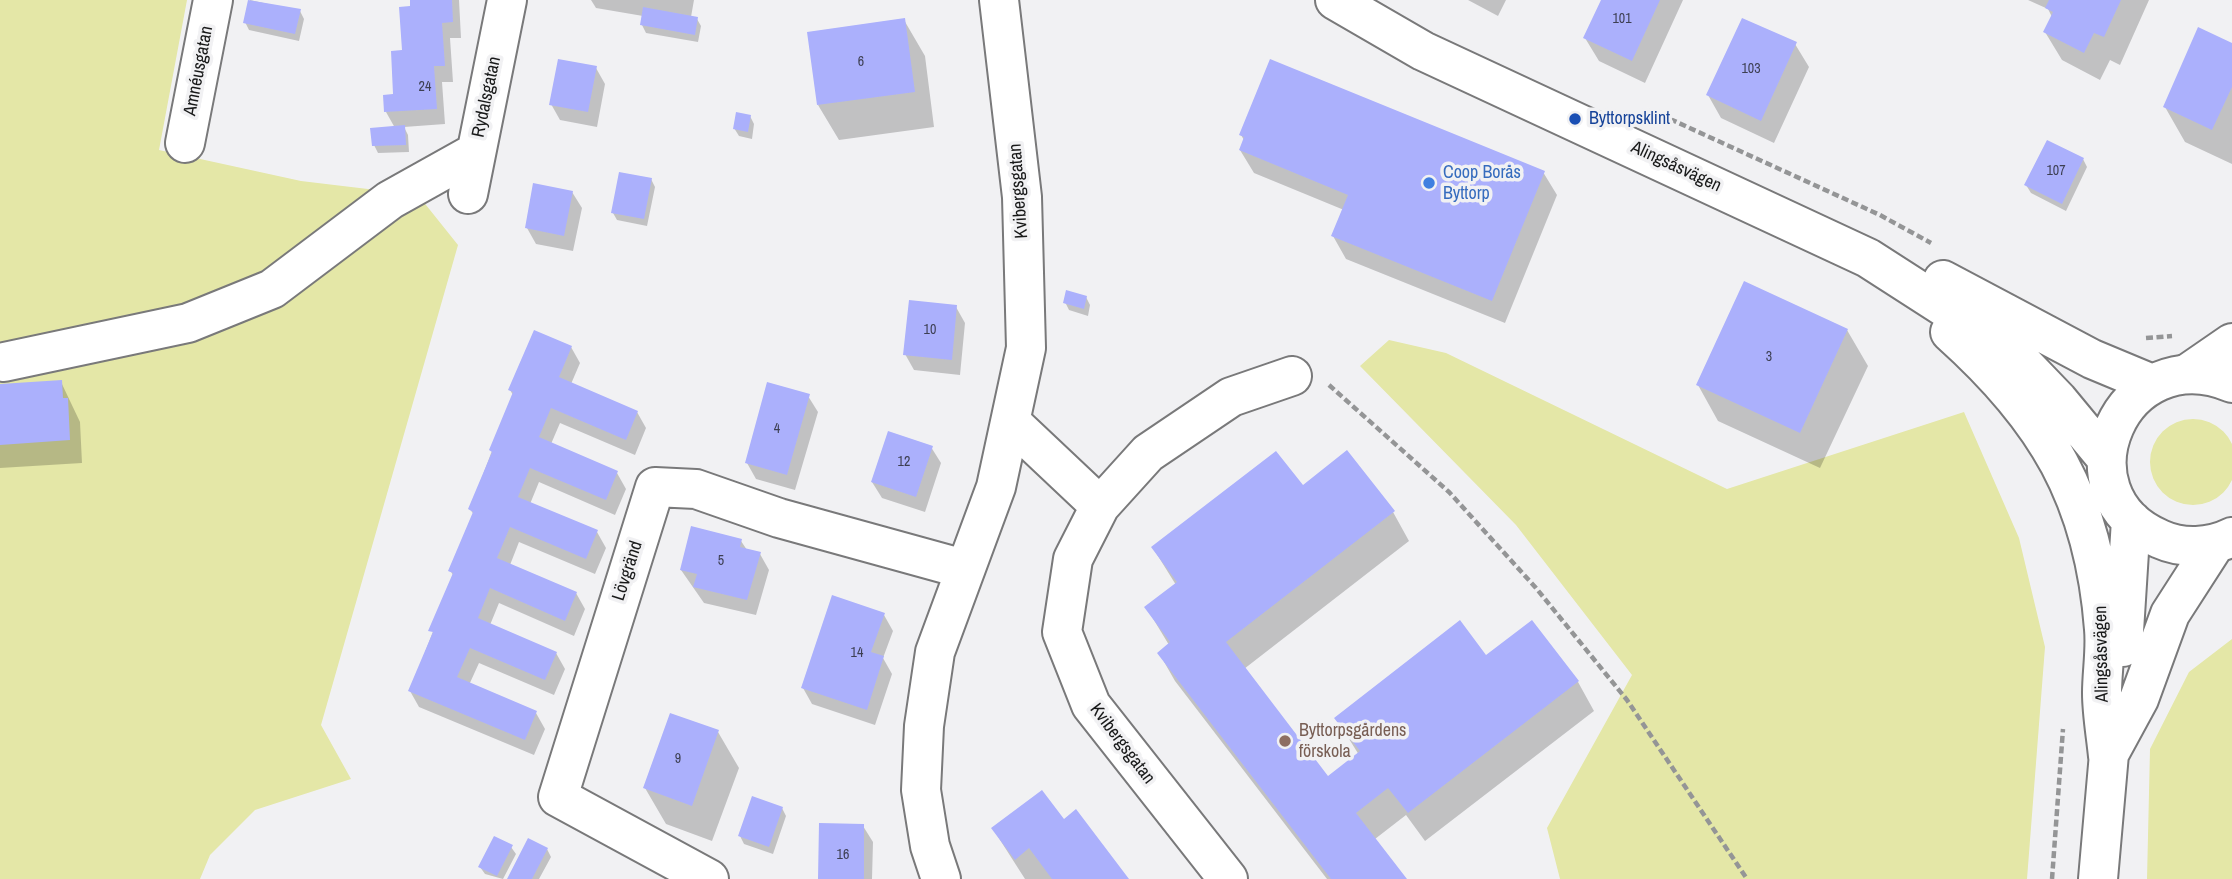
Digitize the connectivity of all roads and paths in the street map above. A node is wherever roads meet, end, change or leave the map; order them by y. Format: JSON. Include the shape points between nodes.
{"nodes":[{"id":1,"x":214,"y":0,"type":"edge"},
{"id":2,"x":507,"y":0,"type":"edge"},
{"id":3,"x":999,"y":0,"type":"edge"},
{"id":4,"x":1335,"y":0,"type":"edge"},
{"id":5,"x":1660,"y":115,"type":"dead end"},
{"id":6,"x":185,"y":143,"type":"dead end"},
{"id":7,"x":476,"y":152,"type":"junction"},
{"id":8,"x":468,"y":194,"type":"dead end"},
{"id":9,"x":1937,"y":247,"type":"dead end"},
{"id":10,"x":1868,"y":258,"type":"junction"},
{"id":11,"x":2175,"y":336,"type":"dead end"},
{"id":12,"x":2143,"y":338,"type":"dead end"},
{"id":13,"x":2232,"y":343,"type":"edge"},
{"id":14,"x":4,"y":362,"type":"dead end"},
{"id":15,"x":1292,"y":376,"type":"joint"},
{"id":16,"x":2169,"y":379,"type":"junction"},
{"id":17,"x":2232,"y":383,"type":"edge"},
{"id":18,"x":1012,"y":423,"type":"junction"},
{"id":19,"x":2106,"y":458,"type":"junction"},
{"id":20,"x":1100,"y":506,"type":"junction"},
{"id":21,"x":2131,"y":520,"type":"junction"},
{"id":22,"x":2223,"y":541,"type":"edge"},
{"id":23,"x":964,"y":569,"type":"junction"},
{"id":24,"x":2063,"y":726,"type":"dead end"},
{"id":25,"x":2108,"y":756,"type":"junction"},
{"id":26,"x":709,"y":879,"type":"edge"},
{"id":27,"x":941,"y":879,"type":"edge"},
{"id":28,"x":1228,"y":879,"type":"edge"},
{"id":29,"x":1747,"y":879,"type":"edge"},
{"id":30,"x":2052,"y":879,"type":"edge"},
{"id":31,"x":2098,"y":879,"type":"edge"}],
"edges":[{"from":1,"to":6,"type":"street","name":"Amnéusgatan"},
{"from":2,"to":7,"type":"street","name":"Rydalsgatan"},
{"from":3,"to":18,"type":"street","name":"Kvibergsgatan","via":[[1022,211],[1026,348]]},
{"from":4,"to":10,"type":"street","name":"Alingsåsvägen","via":[[1423,51]]},
{"from":5,"to":9,"type":"path","via":[[1880,215]]},
{"from":7,"to":8,"type":"street","name":"Rydalsgatan"},
{"from":7,"to":14,"type":"street","via":[[390,200],[272,289],[188,323]]},
{"from":10,"to":16,"type":"street","name":"Alingsåsvägen","via":[[1921,268],[2092,359]]},
{"from":10,"to":19,"type":"street","name":"Alingsåsvägen","via":[[2008,348]]},
{"from":10,"to":25,"type":"street","name":"Alingsåsvägen","via":[[1891,285],[2002,380],[2034,419],[2072,486],[2097,565],[2105,632],[2102,695]]},
{"from":11,"to":12,"type":"path"},
{"from":13,"to":16,"type":"street"},
{"from":15,"to":20,"type":"street","name":"Kvibergsgatan","via":[[1231,397],[1148,453]]},
{"from":15,"to":29,"type":"path","via":[[1323,381],[1356,407],[1449,492],[1536,588],[1627,700]]},
{"from":16,"to":17,"type":"street","name":"Alingsåsvägen","via":[[2204,374]]},
{"from":16,"to":19,"type":"street","via":[[2133,397],[2119,414]]},
{"from":18,"to":20,"type":"street"},
{"from":18,"to":23,"type":"street","name":"Kvibergsgatan","via":[[996,487]]},
{"from":19,"to":21,"type":"street","via":[[2117,502]]},
{"from":20,"to":28,"type":"street","name":"Kvibergsgatan","via":[[1073,559],[1062,632],[1091,705]]},
{"from":21,"to":22,"type":"street","via":[[2169,543],[2192,546]]},
{"from":21,"to":25,"type":"street","name":"Alingsåsvägen","via":[[2126,631]]},
{"from":22,"to":25,"type":"street","name":"Alingsåsvägen","via":[[2171,614],[2139,698]]},
{"from":23,"to":26,"type":"street","name":"Lövgränd","via":[[779,518],[696,489],[655,487],[558,797]]},
{"from":23,"to":27,"type":"street","name":"Kvibergsgatan","via":[[935,652],[923,726],[921,790]]},
{"from":24,"to":30,"type":"path"},
{"from":25,"to":31,"type":"street","name":"Alingsåsvägen"}]}
